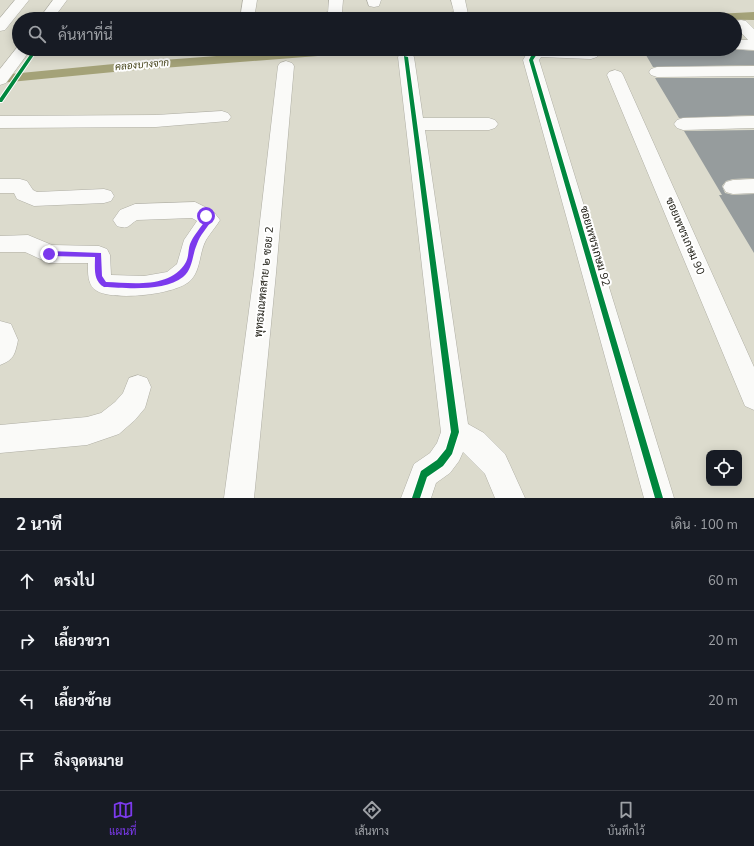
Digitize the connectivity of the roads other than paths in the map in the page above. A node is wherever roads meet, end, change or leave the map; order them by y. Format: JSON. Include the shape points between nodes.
{"nodes":[{"id":1,"x":22,"y":0,"type":"edge"},
{"id":2,"x":60,"y":0,"type":"edge"},
{"id":3,"x":250,"y":0,"type":"edge"},
{"id":4,"x":336,"y":0,"type":"edge"},
{"id":5,"x":458,"y":0,"type":"edge"},
{"id":6,"x":12,"y":12,"type":"edge"},
{"id":7,"x":12,"y":12,"type":"edge"},
{"id":8,"x":51,"y":12,"type":"edge"},
{"id":9,"x":248,"y":12,"type":"edge"},
{"id":10,"x":335,"y":12,"type":"edge"},
{"id":11,"x":461,"y":12,"type":"edge"},
{"id":12,"x":742,"y":25,"type":"edge"},
{"id":13,"x":0,"y":27,"type":"edge"},
{"id":14,"x":754,"y":38,"type":"edge"},
{"id":15,"x":742,"y":45,"type":"edge"},
{"id":16,"x":754,"y":45,"type":"edge"},
{"id":17,"x":18,"y":56,"type":"edge"},
{"id":18,"x":533,"y":56,"type":"edge"},
{"id":19,"x":406,"y":57,"type":"dead end"},
{"id":20,"x":286,"y":66,"type":"dead end"},
{"id":21,"x":754,"y":71,"type":"edge"},
{"id":22,"x":657,"y":72,"type":"dead end"},
{"id":23,"x":616,"y":75,"type":"dead end"},
{"id":24,"x":0,"y":80,"type":"edge"},
{"id":25,"x":222,"y":117,"type":"dead end"},
{"id":26,"x":0,"y":122,"type":"edge"},
{"id":27,"x":754,"y":122,"type":"edge"},
{"id":28,"x":414,"y":124,"type":"junction"},
{"id":29,"x":489,"y":124,"type":"dead end"},
{"id":30,"x":682,"y":124,"type":"dead end"},
{"id":31,"x":0,"y":186,"type":"edge"},
{"id":32,"x":754,"y":186,"type":"edge"},
{"id":33,"x":733,"y":187,"type":"dead end"},
{"id":34,"x":104,"y":196,"type":"dead end"},
{"id":35,"x":124,"y":220,"type":"dead end"},
{"id":36,"x":0,"y":244,"type":"edge"},
{"id":37,"x":0,"y":332,"type":"edge"},
{"id":38,"x":0,"y":354,"type":"edge"},
{"id":39,"x":138,"y":387,"type":"dead end"},
{"id":40,"x":754,"y":397,"type":"edge"},
{"id":41,"x":455,"y":432,"type":"junction"},
{"id":42,"x":0,"y":439,"type":"edge"},
{"id":43,"x":239,"y":498,"type":"edge"},
{"id":44,"x":416,"y":498,"type":"edge"},
{"id":45,"x":510,"y":498,"type":"edge"},
{"id":46,"x":660,"y":498,"type":"edge"}],
"edges":[{"from":1,"to":7,"type":"street"},
{"from":2,"to":8,"type":"street"},
{"from":3,"to":9,"type":"street"},
{"from":4,"to":10,"type":"street"},
{"from":5,"to":11,"type":"street"},
{"from":6,"to":13,"type":"street"},
{"from":12,"to":14,"type":"street"},
{"from":15,"to":16,"type":"street"},
{"from":17,"to":24,"type":"street"},
{"from":18,"to":46,"type":"street","name":"ซอยเพชรเกษม 92","via":[[531,60]]},
{"from":19,"to":28,"type":"street"},
{"from":20,"to":43,"type":"street","name":"พุทธมณฑลสาย ๒ ซอย 2"},
{"from":21,"to":22,"type":"street"},
{"from":23,"to":40,"type":"street","name":"ซอยเพชรเกษม 90"},
{"from":25,"to":26,"type":"street","via":[[156,121]]},
{"from":27,"to":30,"type":"street"},
{"from":28,"to":29,"type":"street"},
{"from":28,"to":41,"type":"street"},
{"from":31,"to":34,"type":"street","via":[[20,186],[24,194],[34,199]]},
{"from":32,"to":33,"type":"street"},
{"from":35,"to":36,"type":"street","via":[[135,212],[195,210],[209,220],[194,244],[190,261],[181,275],[169,281],[141,286],[104,284],[99,277],[99,255],[49,254],[28,244]]},
{"from":37,"to":38,"type":"street","via":[[6,340]]},
{"from":39,"to":42,"type":"street","via":[[135,399],[126,411],[109,424],[87,431]]},
{"from":41,"to":44,"type":"street","via":[[449,451],[440,463],[424,474]]},
{"from":41,"to":45,"type":"street","via":[[474,443],[495,464]]}]}
